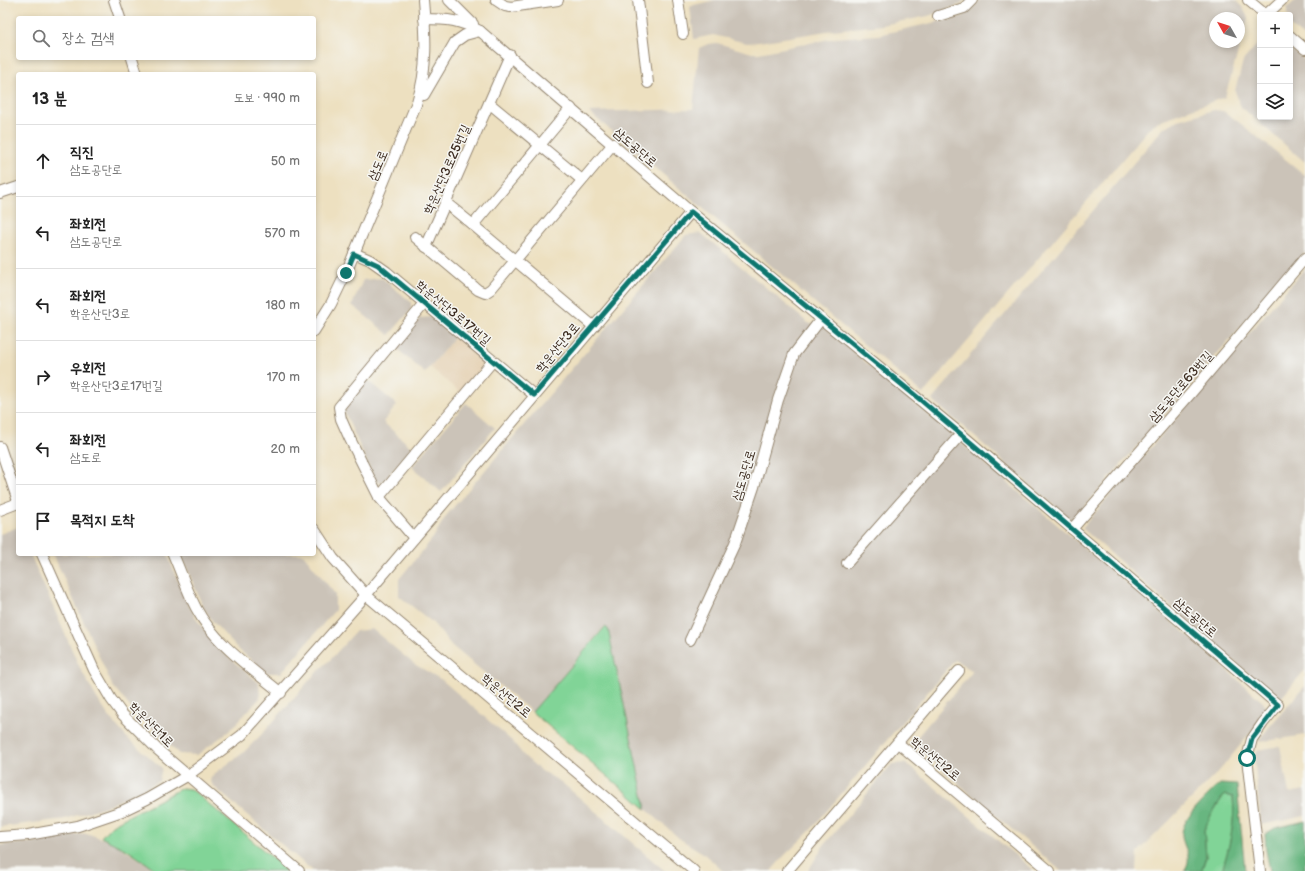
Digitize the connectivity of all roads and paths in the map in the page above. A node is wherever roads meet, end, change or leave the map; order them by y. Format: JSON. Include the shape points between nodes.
{"nodes":[{"id":1,"x":114,"y":0,"type":"edge"},
{"id":2,"x":423,"y":0,"type":"edge"},
{"id":3,"x":449,"y":0,"type":"edge"},
{"id":4,"x":496,"y":0,"type":"edge"},
{"id":5,"x":559,"y":0,"type":"edge"},
{"id":6,"x":638,"y":0,"type":"edge"},
{"id":7,"x":678,"y":0,"type":"edge"},
{"id":8,"x":972,"y":0,"type":"edge"},
{"id":9,"x":1248,"y":0,"type":"edge"},
{"id":10,"x":1282,"y":0,"type":"edge"},
{"id":11,"x":1262,"y":12,"type":"edge"},
{"id":12,"x":1269,"y":12,"type":"edge"},
{"id":13,"x":119,"y":16,"type":"edge"},
{"id":14,"x":938,"y":16,"type":"dead end"},
{"id":15,"x":424,"y":19,"type":"junction"},
{"id":16,"x":480,"y":31,"type":"junction"},
{"id":17,"x":683,"y":34,"type":"dead end"},
{"id":18,"x":1293,"y":39,"type":"edge"},
{"id":19,"x":1305,"y":49,"type":"edge"},
{"id":20,"x":510,"y":55,"type":"junction"},
{"id":21,"x":133,"y":60,"type":"edge"},
{"id":22,"x":136,"y":72,"type":"edge"},
{"id":23,"x":648,"y":83,"type":"dead end"},
{"id":24,"x":489,"y":103,"type":"junction"},
{"id":25,"x":570,"y":108,"type":"junction"},
{"id":26,"x":408,"y":124,"type":"junction"},
{"id":27,"x":613,"y":144,"type":"junction"},
{"id":28,"x":540,"y":145,"type":"junction"},
{"id":29,"x":582,"y":180,"type":"junction"},
{"id":30,"x":16,"y":188,"type":"edge"},
{"id":31,"x":0,"y":193,"type":"edge"},
{"id":32,"x":446,"y":203,"type":"junction"},
{"id":33,"x":691,"y":212,"type":"junction"},
{"id":34,"x":473,"y":225,"type":"junction"},
{"id":35,"x":415,"y":237,"type":"dead end"},
{"id":36,"x":426,"y":247,"type":"junction"},
{"id":37,"x":354,"y":254,"type":"junction"},
{"id":38,"x":1305,"y":258,"type":"edge"},
{"id":39,"x":515,"y":261,"type":"junction"},
{"id":40,"x":424,"y":304,"type":"junction"},
{"id":41,"x":821,"y":319,"type":"junction"},
{"id":42,"x":593,"y":326,"type":"junction"},
{"id":43,"x":316,"y":328,"type":"edge"},
{"id":44,"x":492,"y":362,"type":"junction"},
{"id":45,"x":534,"y":395,"type":"junction"},
{"id":46,"x":961,"y":434,"type":"junction"},
{"id":47,"x":0,"y":447,"type":"edge"},
{"id":48,"x":16,"y":496,"type":"edge"},
{"id":49,"x":379,"y":497,"type":"junction"},
{"id":50,"x":16,"y":503,"type":"edge"},
{"id":51,"x":0,"y":510,"type":"edge"},
{"id":52,"x":1072,"y":529,"type":"junction"},
{"id":53,"x":316,"y":532,"type":"edge"},
{"id":54,"x":414,"y":538,"type":"junction"},
{"id":55,"x":43,"y":556,"type":"edge"},
{"id":56,"x":175,"y":556,"type":"edge"},
{"id":57,"x":847,"y":563,"type":"dead end"},
{"id":58,"x":366,"y":595,"type":"junction"},
{"id":59,"x":690,"y":640,"type":"dead end"},
{"id":60,"x":960,"y":671,"type":"dead end"},
{"id":61,"x":281,"y":693,"type":"junction"},
{"id":62,"x":898,"y":742,"type":"junction"},
{"id":63,"x":187,"y":776,"type":"junction"},
{"id":64,"x":0,"y":837,"type":"edge"},
{"id":65,"x":299,"y":871,"type":"edge"},
{"id":66,"x":694,"y":871,"type":"edge"},
{"id":67,"x":787,"y":871,"type":"edge"},
{"id":68,"x":1050,"y":871,"type":"edge"},
{"id":69,"x":1260,"y":871,"type":"edge"}],
"edges":[{"from":1,"to":13,"type":"street"},
{"from":2,"to":15,"type":"street","name":"삼도로"},
{"from":3,"to":16,"type":"street"},
{"from":4,"to":5,"type":"street","via":[[511,7]]},
{"from":6,"to":23,"type":"street"},
{"from":7,"to":17,"type":"street"},
{"from":8,"to":14,"type":"street","via":[[964,8]]},
{"from":9,"to":11,"type":"street"},
{"from":10,"to":12,"type":"street"},
{"from":15,"to":16,"type":"street","name":"삼도공단로","via":[[447,18],[461,21]]},
{"from":15,"to":26,"type":"street","name":"삼도로","via":[[425,73],[420,95]]},
{"from":16,"to":20,"type":"street","name":"삼도공단로"},
{"from":16,"to":26,"type":"street","via":[[464,35],[452,46]]},
{"from":18,"to":19,"type":"street"},
{"from":20,"to":24,"type":"street","name":"학운산단3로25번길"},
{"from":20,"to":25,"type":"street","name":"삼도공단로"},
{"from":21,"to":22,"type":"street"},
{"from":24,"to":28,"type":"street"},
{"from":24,"to":32,"type":"street","name":"학운산단3로25번길"},
{"from":25,"to":27,"type":"street","name":"삼도공단로"},
{"from":25,"to":28,"type":"street"},
{"from":26,"to":37,"type":"street","name":"삼도로"},
{"from":27,"to":29,"type":"street"},
{"from":27,"to":33,"type":"street","name":"삼도공단로"},
{"from":28,"to":29,"type":"street"},
{"from":28,"to":34,"type":"street"},
{"from":29,"to":39,"type":"street"},
{"from":30,"to":31,"type":"street"},
{"from":32,"to":34,"type":"street"},
{"from":32,"to":36,"type":"street","name":"학운산단3로25번길"},
{"from":33,"to":41,"type":"street","name":"삼도공단로"},
{"from":33,"to":42,"type":"street","name":"학운산단3로"},
{"from":34,"to":39,"type":"street"},
{"from":35,"to":36,"type":"street"},
{"from":36,"to":39,"type":"street","via":[[485,293],[492,289]]},
{"from":37,"to":40,"type":"street","name":"학운산단3로17번길","via":[[378,265]]},
{"from":37,"to":43,"type":"street","name":"삼도로","via":[[331,304]]},
{"from":38,"to":52,"type":"street","name":"삼도공단로63번길"},
{"from":39,"to":42,"type":"street"},
{"from":40,"to":44,"type":"street","name":"학운산단3로17번길"},
{"from":40,"to":49,"type":"street","via":[[339,407],[349,437]]},
{"from":41,"to":46,"type":"street","name":"삼도공단로"},
{"from":41,"to":59,"type":"street","name":"삼도공단로","via":[[794,354],[735,543]]},
{"from":42,"to":45,"type":"street","name":"학운산단3로"},
{"from":44,"to":45,"type":"street","name":"학운산단3로17번길"},
{"from":44,"to":49,"type":"street"},
{"from":45,"to":54,"type":"street","name":"학운산단3로"},
{"from":46,"to":52,"type":"street","name":"삼도공단로"},
{"from":46,"to":57,"type":"street"},
{"from":47,"to":48,"type":"street"},
{"from":49,"to":54,"type":"street"},
{"from":50,"to":51,"type":"street"},
{"from":52,"to":69,"type":"street","name":"삼도공단로","via":[[1278,705],[1252,739],[1247,758]]},
{"from":53,"to":58,"type":"street","name":"학운산단2로","via":[[333,558]]},
{"from":54,"to":58,"type":"street","name":"학운산단3로"},
{"from":55,"to":63,"type":"street","name":"학운산단1로","via":[[94,670],[110,699],[132,726]]},
{"from":56,"to":61,"type":"street","via":[[197,609],[215,634],[233,654]]},
{"from":58,"to":61,"type":"street","name":"학운산단3로"},
{"from":58,"to":66,"type":"street","name":"학운산단2로"},
{"from":60,"to":62,"type":"street"},
{"from":61,"to":63,"type":"street","name":"학운산단3로","via":[[242,736]]},
{"from":62,"to":67,"type":"street","name":"학운산단2로"},
{"from":62,"to":68,"type":"street","name":"학운산단2로"},
{"from":63,"to":64,"type":"street","name":"학운산단3로","via":[[147,799],[95,822],[50,832]]},
{"from":63,"to":65,"type":"street","name":"학운산단1로"}]}
